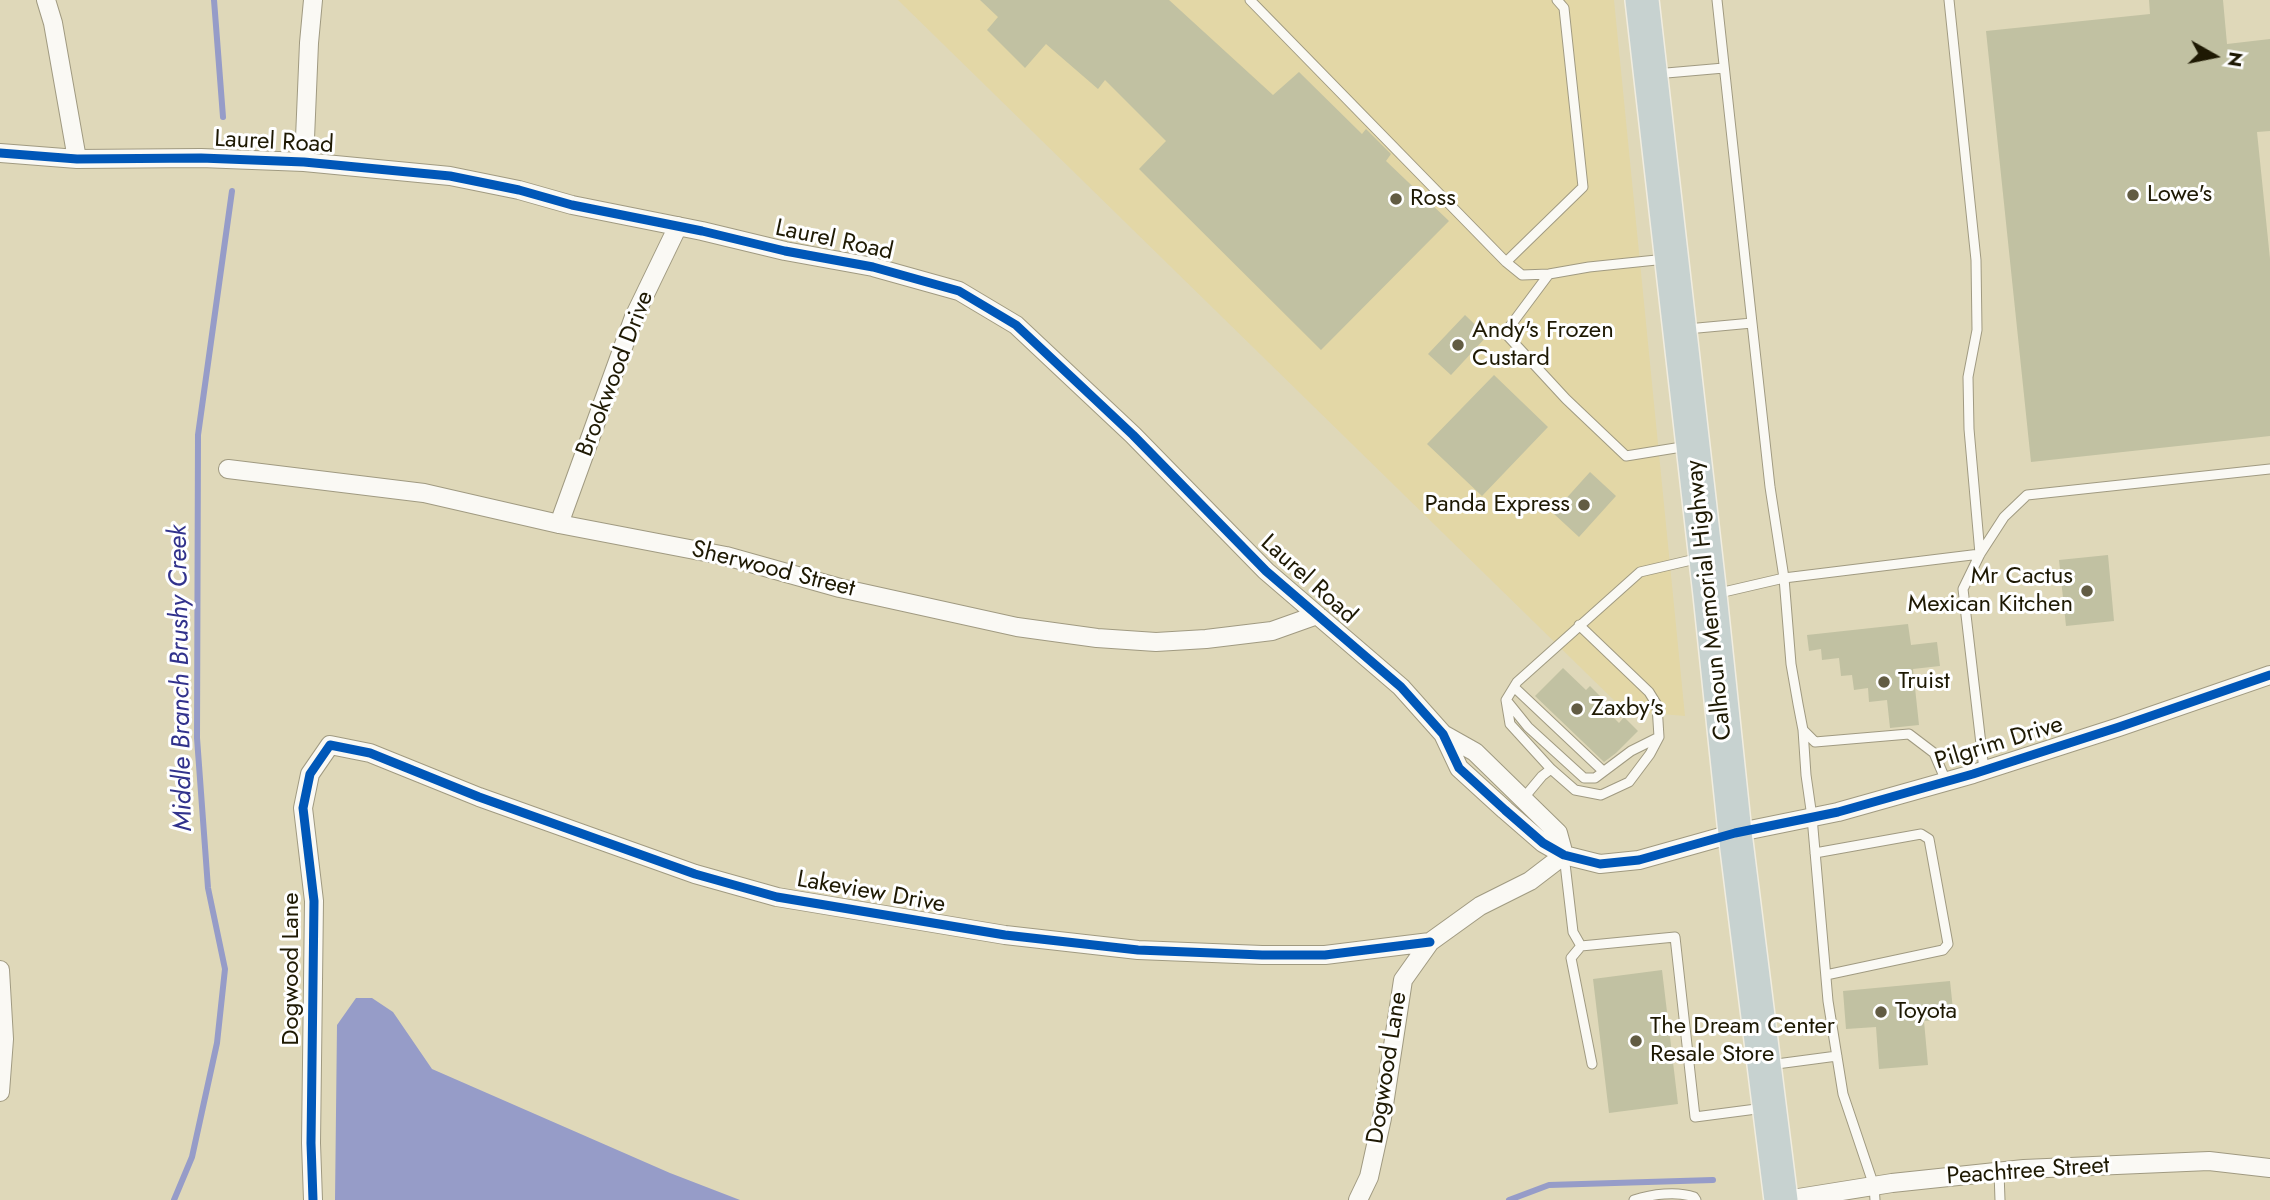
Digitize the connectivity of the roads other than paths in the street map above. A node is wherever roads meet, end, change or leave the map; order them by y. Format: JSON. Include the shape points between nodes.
{"nodes":[{"id":1,"x":47,"y":0,"type":"edge"},
{"id":2,"x":313,"y":0,"type":"edge"},
{"id":3,"x":1250,"y":0,"type":"edge"},
{"id":4,"x":1557,"y":0,"type":"edge"},
{"id":5,"x":1642,"y":0,"type":"edge"},
{"id":6,"x":1717,"y":0,"type":"edge"},
{"id":7,"x":1949,"y":0,"type":"edge"},
{"id":8,"x":1724,"y":68,"type":"junction"},
{"id":9,"x":1650,"y":75,"type":"junction"},
{"id":10,"x":0,"y":153,"type":"edge"},
{"id":11,"x":77,"y":159,"type":"junction"},
{"id":12,"x":304,"y":162,"type":"junction"},
{"id":13,"x":678,"y":226,"type":"junction"},
{"id":14,"x":1671,"y":259,"type":"junction"},
{"id":15,"x":1506,"y":262,"type":"junction"},
{"id":16,"x":1549,"y":274,"type":"junction"},
{"id":17,"x":1752,"y":323,"type":"junction"},
{"id":18,"x":1679,"y":330,"type":"junction"},
{"id":19,"x":1693,"y":445,"type":"junction"},
{"id":20,"x":228,"y":469,"type":"dead end"},
{"id":21,"x":2270,"y":469,"type":"edge"},
{"id":22,"x":559,"y":524,"type":"junction"},
{"id":23,"x":1980,"y":554,"type":"junction"},
{"id":24,"x":1706,"y":557,"type":"junction"},
{"id":25,"x":1784,"y":578,"type":"junction"},
{"id":26,"x":1710,"y":596,"type":"junction"},
{"id":27,"x":1317,"y":615,"type":"junction"},
{"id":28,"x":1579,"y":625,"type":"junction"},
{"id":29,"x":2270,"y":675,"type":"edge"},
{"id":30,"x":1514,"y":688,"type":"junction"},
{"id":31,"x":1506,"y":700,"type":"junction"},
{"id":32,"x":1803,"y":730,"type":"junction"},
{"id":33,"x":1443,"y":734,"type":"junction"},
{"id":34,"x":1659,"y":737,"type":"junction"},
{"id":35,"x":330,"y":745,"type":"joint"},
{"id":36,"x":1550,"y":769,"type":"junction"},
{"id":37,"x":1984,"y":770,"type":"junction"},
{"id":38,"x":1603,"y":771,"type":"junction"},
{"id":39,"x":1946,"y":782,"type":"junction"},
{"id":40,"x":1522,"y":800,"type":"junction"},
{"id":41,"x":1811,"y":817,"type":"junction"},
{"id":42,"x":1735,"y":833,"type":"junction"},
{"id":43,"x":1815,"y":853,"type":"junction"},
{"id":44,"x":1564,"y":855,"type":"junction"},
{"id":45,"x":1430,"y":942,"type":"junction"},
{"id":46,"x":1581,"y":946,"type":"junction"},
{"id":47,"x":0,"y":970,"type":"edge"},
{"id":48,"x":1826,"y":975,"type":"junction"},
{"id":49,"x":1837,"y":1056,"type":"junction"},
{"id":50,"x":1592,"y":1064,"type":"dead end"},
{"id":51,"x":1764,"y":1066,"type":"junction"},
{"id":52,"x":0,"y":1092,"type":"edge"},
{"id":53,"x":1770,"y":1107,"type":"junction"},
{"id":54,"x":2270,"y":1168,"type":"edge"},
{"id":55,"x":1998,"y":1171,"type":"junction"},
{"id":56,"x":1875,"y":1193,"type":"edge"},
{"id":57,"x":313,"y":1200,"type":"edge"},
{"id":58,"x":1358,"y":1200,"type":"edge"},
{"id":59,"x":1634,"y":1200,"type":"edge"},
{"id":60,"x":1696,"y":1200,"type":"edge"},
{"id":61,"x":1784,"y":1200,"type":"edge"},
{"id":62,"x":2000,"y":1200,"type":"edge"}],
"edges":[{"from":1,"to":11,"type":"street"},
{"from":2,"to":12,"type":"street"},
{"from":3,"to":15,"type":"lane"},
{"from":4,"to":15,"type":"lane","via":[[1564,8],[1583,187]]},
{"from":5,"to":9,"type":"highway","name":"Calhoun Memorial Highway"},
{"from":6,"to":8,"type":"lane"},
{"from":7,"to":23,"type":"lane","via":[[1976,260],[1977,330],[1968,381]]},
{"from":8,"to":9,"type":"lane"},
{"from":8,"to":17,"type":"lane"},
{"from":9,"to":14,"type":"highway","name":"Calhoun Memorial Highway"},
{"from":10,"to":11,"type":"street","name":"Laurel Road"},
{"from":11,"to":12,"type":"street","name":"Laurel Road"},
{"from":12,"to":13,"type":"street","name":"Laurel Road","via":[[450,176]]},
{"from":13,"to":22,"type":"street","name":"Brookwood Drive","via":[[634,317]]},
{"from":13,"to":27,"type":"street","name":"Laurel Road","via":[[873,267],[960,291],[1016,325],[1133,435],[1266,571]]},
{"from":14,"to":16,"type":"lane"},
{"from":14,"to":18,"type":"highway","name":"Calhoun Memorial Highway"},
{"from":15,"to":16,"type":"lane","via":[[1522,275]]},
{"from":16,"to":19,"type":"lane","via":[[1504,333],[1626,456]]},
{"from":17,"to":18,"type":"lane"},
{"from":17,"to":25,"type":"lane"},
{"from":18,"to":19,"type":"highway","name":"Calhoun Memorial Highway"},
{"from":19,"to":24,"type":"highway","name":"Calhoun Memorial Highway"},
{"from":20,"to":22,"type":"street","name":"Sherwood Street","via":[[424,493]]},
{"from":21,"to":23,"type":"lane","via":[[2027,495],[2004,517]]},
{"from":22,"to":27,"type":"street","name":"Sherwood Street","via":[[726,556],[840,588],[1017,627],[1097,638],[1206,639],[1272,631]]},
{"from":23,"to":25,"type":"lane"},
{"from":23,"to":37,"type":"lane","via":[[1963,589]]},
{"from":24,"to":26,"type":"highway","name":"Calhoun Memorial Highway"},
{"from":24,"to":28,"type":"lane","via":[[1640,572]]},
{"from":25,"to":26,"type":"lane"},
{"from":25,"to":32,"type":"lane","via":[[1791,664]]},
{"from":26,"to":42,"type":"highway","name":"Calhoun Memorial Highway"},
{"from":27,"to":33,"type":"street","name":"Laurel Road","via":[[1401,688]]},
{"from":28,"to":30,"type":"lane"},
{"from":28,"to":34,"type":"lane","via":[[1648,692],[1657,705]]},
{"from":29,"to":37,"type":"street","name":"Pilgrim Drive"},
{"from":30,"to":31,"type":"lane"},
{"from":30,"to":38,"type":"lane"},
{"from":31,"to":36,"type":"lane","via":[[1510,724]]},
{"from":31,"to":38,"type":"lane","via":[[1528,727],[1584,778],[1595,778]]},
{"from":32,"to":39,"type":"lane","via":[[1815,743],[1909,734],[1934,753]]},
{"from":32,"to":41,"type":"lane"},
{"from":33,"to":40,"type":"street","name":"Laurel Road","via":[[1475,752]]},
{"from":33,"to":44,"type":"street","name":"Laurel Road","via":[[1459,768],[1543,843]]},
{"from":34,"to":36,"type":"lane","via":[[1629,782],[1601,795],[1575,790]]},
{"from":34,"to":38,"type":"lane"},
{"from":35,"to":45,"type":"street","name":"Lakeview Drive","via":[[370,753],[695,874],[777,897],[1005,935],[1138,950],[1325,955]]},
{"from":35,"to":57,"type":"street","name":"Dogwood Lane","via":[[310,774],[303,808],[314,901]]},
{"from":36,"to":40,"type":"lane"},
{"from":37,"to":39,"type":"street","name":"Pilgrim Drive"},
{"from":39,"to":41,"type":"street","name":"Pilgrim Drive"},
{"from":40,"to":44,"type":"street","name":"Laurel Road","via":[[1558,833]]},
{"from":41,"to":42,"type":"street","name":"Pilgrim Drive"},
{"from":41,"to":43,"type":"lane"},
{"from":42,"to":44,"type":"street","via":[[1639,860],[1600,864]]},
{"from":42,"to":51,"type":"highway","name":"Calhoun Memorial Highway"},
{"from":43,"to":48,"type":"lane"},
{"from":43,"to":48,"type":"lane","via":[[1921,834],[1929,839],[1948,944],[1944,950]]},
{"from":44,"to":45,"type":"street","name":"Dogwood Lane"},
{"from":44,"to":46,"type":"lane","via":[[1573,932]]},
{"from":45,"to":58,"type":"street","name":"Dogwood Lane","via":[[1403,980],[1382,1118],[1369,1177]]},
{"from":46,"to":50,"type":"lane","via":[[1571,957]]},
{"from":46,"to":53,"type":"lane","via":[[1675,937],[1695,1118]]},
{"from":47,"to":52,"type":"street","via":[[4,1039]]},
{"from":48,"to":49,"type":"lane"},
{"from":49,"to":51,"type":"lane"},
{"from":49,"to":56,"type":"lane","via":[[1843,1094]]},
{"from":51,"to":53,"type":"highway","name":"Calhoun Memorial Highway"},
{"from":53,"to":61,"type":"highway","name":"Calhoun Memorial Highway"},
{"from":54,"to":55,"type":"street","name":"Peachtree Street","via":[[2209,1161]]},
{"from":55,"to":56,"type":"street","name":"Peachtree Street"},
{"from":55,"to":62,"type":"lane"},
{"from":56,"to":61,"type":"street","name":"Peachtree Street"},
{"from":59,"to":60,"type":"lane","via":[[1685,1194]]}]}
